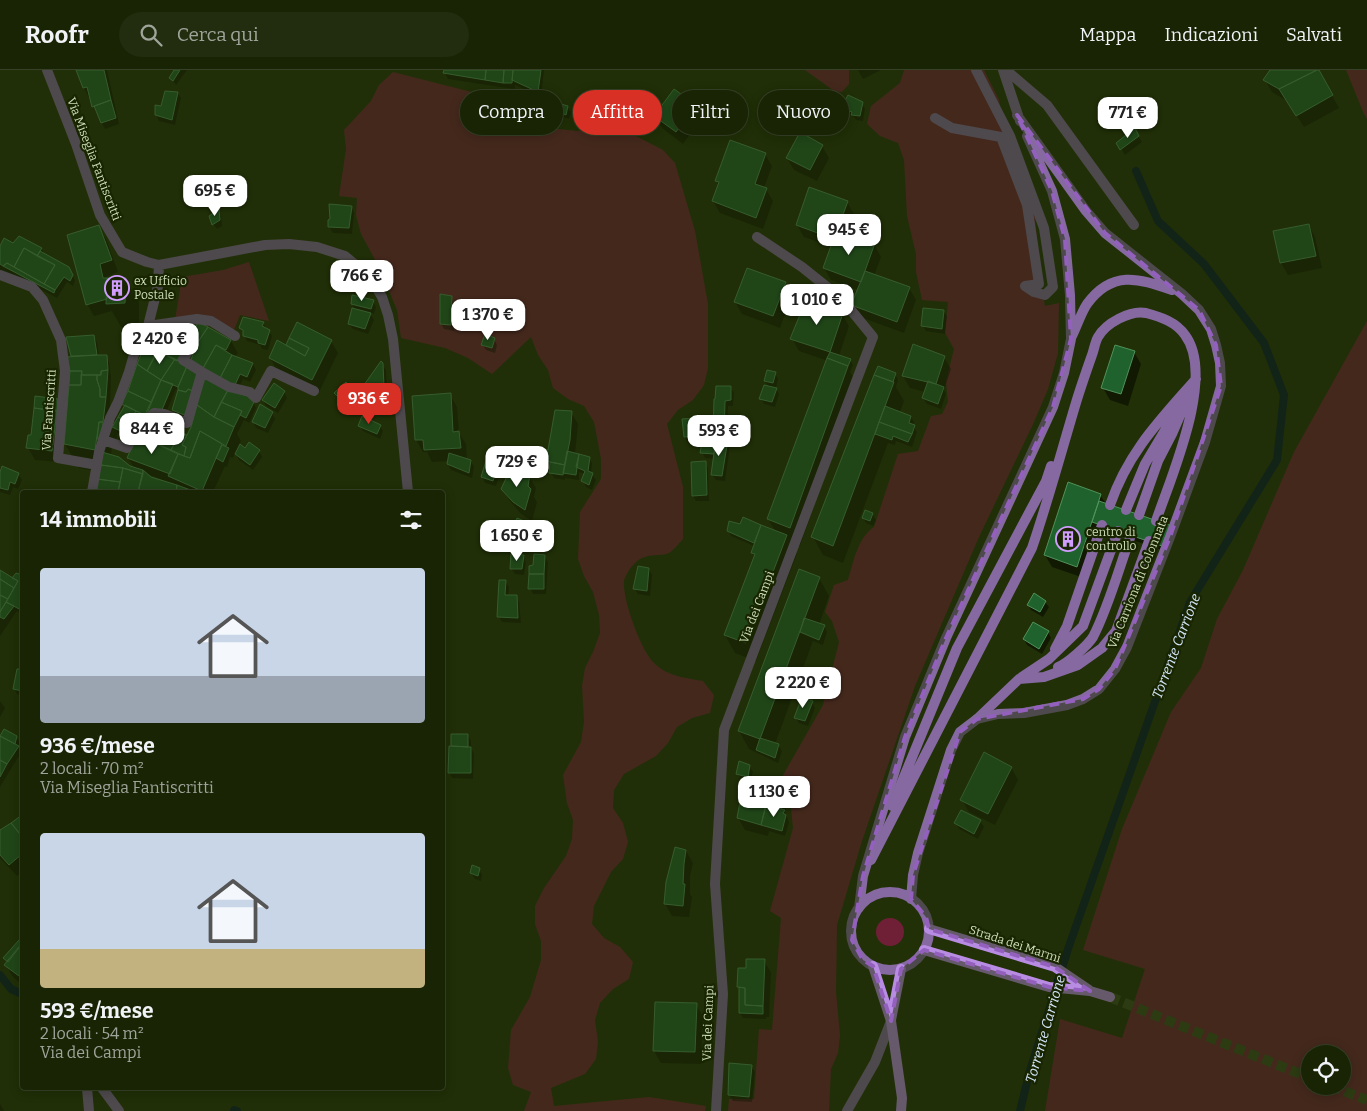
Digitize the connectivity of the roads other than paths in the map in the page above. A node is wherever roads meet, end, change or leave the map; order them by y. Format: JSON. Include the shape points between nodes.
{"nodes":[{"id":1,"x":47,"y":70,"type":"edge"},
{"id":2,"x":976,"y":70,"type":"edge"},
{"id":3,"x":1004,"y":70,"type":"edge"},
{"id":4,"x":1017,"y":115,"type":"junction"},
{"id":5,"x":935,"y":118,"type":"dead end"},
{"id":6,"x":1134,"y":225,"type":"dead end"},
{"id":7,"x":757,"y":237,"type":"dead end"},
{"id":8,"x":159,"y":265,"type":"junction"},
{"id":9,"x":0,"y":275,"type":"edge"},
{"id":10,"x":1182,"y":294,"type":"junction"},
{"id":11,"x":148,"y":326,"type":"junction"},
{"id":12,"x":235,"y":336,"type":"dead end"},
{"id":13,"x":1071,"y":339,"type":"junction"},
{"id":14,"x":202,"y":372,"type":"junction"},
{"id":15,"x":1196,"y":378,"type":"junction"},
{"id":16,"x":1081,"y":385,"type":"junction"},
{"id":17,"x":314,"y":391,"type":"dead end"},
{"id":18,"x":103,"y":440,"type":"junction"},
{"id":19,"x":97,"y":465,"type":"junction"},
{"id":20,"x":92,"y":490,"type":"edge"},
{"id":21,"x":408,"y":490,"type":"edge"},
{"id":22,"x":1110,"y":505,"type":"dead end"},
{"id":23,"x":1126,"y":510,"type":"dead end"},
{"id":24,"x":1139,"y":515,"type":"dead end"},
{"id":25,"x":1156,"y":521,"type":"dead end"},
{"id":26,"x":1102,"y":525,"type":"dead end"},
{"id":27,"x":1118,"y":531,"type":"dead end"},
{"id":28,"x":1131,"y":535,"type":"dead end"},
{"id":29,"x":1149,"y":541,"type":"dead end"},
{"id":30,"x":1049,"y":659,"type":"junction"},
{"id":31,"x":1019,"y":679,"type":"junction"},
{"id":32,"x":977,"y":719,"type":"junction"},
{"id":33,"x":863,"y":876,"type":"junction"},
{"id":34,"x":911,"y":899,"type":"junction"},
{"id":35,"x":859,"y":908,"type":"junction"},
{"id":36,"x":929,"y":929,"type":"junction"},
{"id":37,"x":924,"y":950,"type":"junction"},
{"id":38,"x":873,"y":966,"type":"junction"},
{"id":39,"x":901,"y":969,"type":"junction"},
{"id":40,"x":1090,"y":991,"type":"junction"},
{"id":41,"x":1110,"y":997,"type":"tunnel mouth"},
{"id":42,"x":891,"y":1021,"type":"junction"},
{"id":43,"x":87,"y":1090,"type":"edge"},
{"id":44,"x":104,"y":1090,"type":"edge"},
{"id":45,"x":89,"y":1111,"type":"edge"},
{"id":46,"x":120,"y":1111,"type":"edge"},
{"id":47,"x":716,"y":1111,"type":"edge"},
{"id":48,"x":847,"y":1111,"type":"edge"},
{"id":49,"x":902,"y":1111,"type":"edge"}],
"edges":[{"from":1,"to":8,"type":"street","name":"Via Miseglia Fantiscritti","via":[[100,215],[122,252]]},
{"from":2,"to":5,"type":"street","via":[[1010,136],[1044,228],[1053,287],[1045,295],[1025,286],[1039,284],[1027,205],[1001,137],[952,128]]},
{"from":3,"to":4,"type":"street","name":"Via Carriona di Colonnata"},
{"from":3,"to":6,"type":"street","via":[[1047,105]]},
{"from":4,"to":10,"type":"street","name":"Via Carriona di Colonnata","via":[[1105,234]]},
{"from":4,"to":13,"type":"street","name":"Via Carriona di Colonnata","via":[[1052,191],[1065,240]]},
{"from":7,"to":47,"type":"street","name":"Via dei Campi","via":[[842,299],[873,337],[724,730],[715,884],[723,994]]},
{"from":8,"to":11,"type":"street","via":[[158,286]]},
{"from":8,"to":21,"type":"street","name":"Via Miseglia Fantiscritti","via":[[230,250],[289,244],[317,247],[345,256],[370,277],[382,297],[393,339]]},
{"from":9,"to":19,"type":"street","name":"Via Fantiscritti","via":[[32,287],[43,300],[60,340],[66,372],[58,458]]},
{"from":10,"to":13,"type":"street","name":"Via Carriona di Colonnata","via":[[1144,280],[1124,278],[1104,287],[1087,304]]},
{"from":10,"to":32,"type":"street","name":"Via Carriona di Colonnata","via":[[1199,310],[1211,329],[1220,363],[1221,386],[1202,450],[1128,646],[1099,689],[1083,699],[1067,705]]},
{"from":11,"to":12,"type":"street","via":[[211,321]]},
{"from":11,"to":14,"type":"street","via":[[187,353],[183,360]]},
{"from":11,"to":18,"type":"street","via":[[136,332],[128,372]]},
{"from":13,"to":33,"type":"street","name":"Via Carriona di Colonnata","via":[[1053,407],[946,638],[905,737]]},
{"from":14,"to":17,"type":"street","via":[[229,386],[250,392],[256,398],[271,371]]},
{"from":14,"to":18,"type":"street","via":[[187,423],[154,413],[127,448]]},
{"from":15,"to":16,"type":"street","via":[[1194,356],[1186,335],[1169,320],[1144,312],[1119,317],[1098,337]]},
{"from":15,"to":22,"type":"street","via":[[1126,466]]},
{"from":15,"to":23,"type":"street","via":[[1145,464]]},
{"from":15,"to":24,"type":"street","via":[[1158,461]]},
{"from":15,"to":25,"type":"street","via":[[1186,432]]},
{"from":16,"to":33,"type":"street","via":[[1046,481],[957,648]]},
{"from":16,"to":33,"type":"street","via":[[1032,548]]},
{"from":18,"to":19,"type":"street"},
{"from":19,"to":20,"type":"street"},
{"from":26,"to":30,"type":"street","via":[[1067,626]]},
{"from":27,"to":30,"type":"street","via":[[1083,626]]},
{"from":28,"to":31,"type":"street","via":[[1092,639],[1064,665]]},
{"from":29,"to":31,"type":"street","via":[[1116,631],[1102,648],[1078,665],[1044,677]]},
{"from":30,"to":31,"type":"street"},
{"from":31,"to":32,"type":"street"},
{"from":32,"to":34,"type":"street","name":"Via Carriona di Colonnata","via":[[960,732],[951,750],[918,853]]},
{"from":33,"to":35,"type":"street","name":"Via Carriona di Colonnata"},
{"from":34,"to":35,"type":"street","via":[[889,892],[878,894]]},
{"from":34,"to":36,"type":"street","via":[[926,917]]},
{"from":35,"to":38,"type":"street","name":"Via Carriona di Colonnata","via":[[851,929],[852,940],[863,960]]},
{"from":36,"to":37,"type":"street"},
{"from":36,"to":40,"type":"main road","name":"Strada dei Marmi","via":[[1055,967]]},
{"from":37,"to":39,"type":"street","via":[[918,959]]},
{"from":37,"to":40,"type":"main road","name":"Strada dei Marmi","via":[[1049,987]]},
{"from":38,"to":39,"type":"street","via":[[892,971]]},
{"from":38,"to":42,"type":"main road","name":"Via Carriona di Colonnata"},
{"from":39,"to":42,"type":"main road","name":"Via Carriona di Colonnata"},
{"from":40,"to":41,"type":"main road","name":"Strada dei Marmi"},
{"from":42,"to":48,"type":"street","via":[[875,1062]]},
{"from":42,"to":49,"type":"main road","name":"Via Carriona di Colonnata"},
{"from":43,"to":45,"type":"street"},
{"from":44,"to":46,"type":"street"}]}
